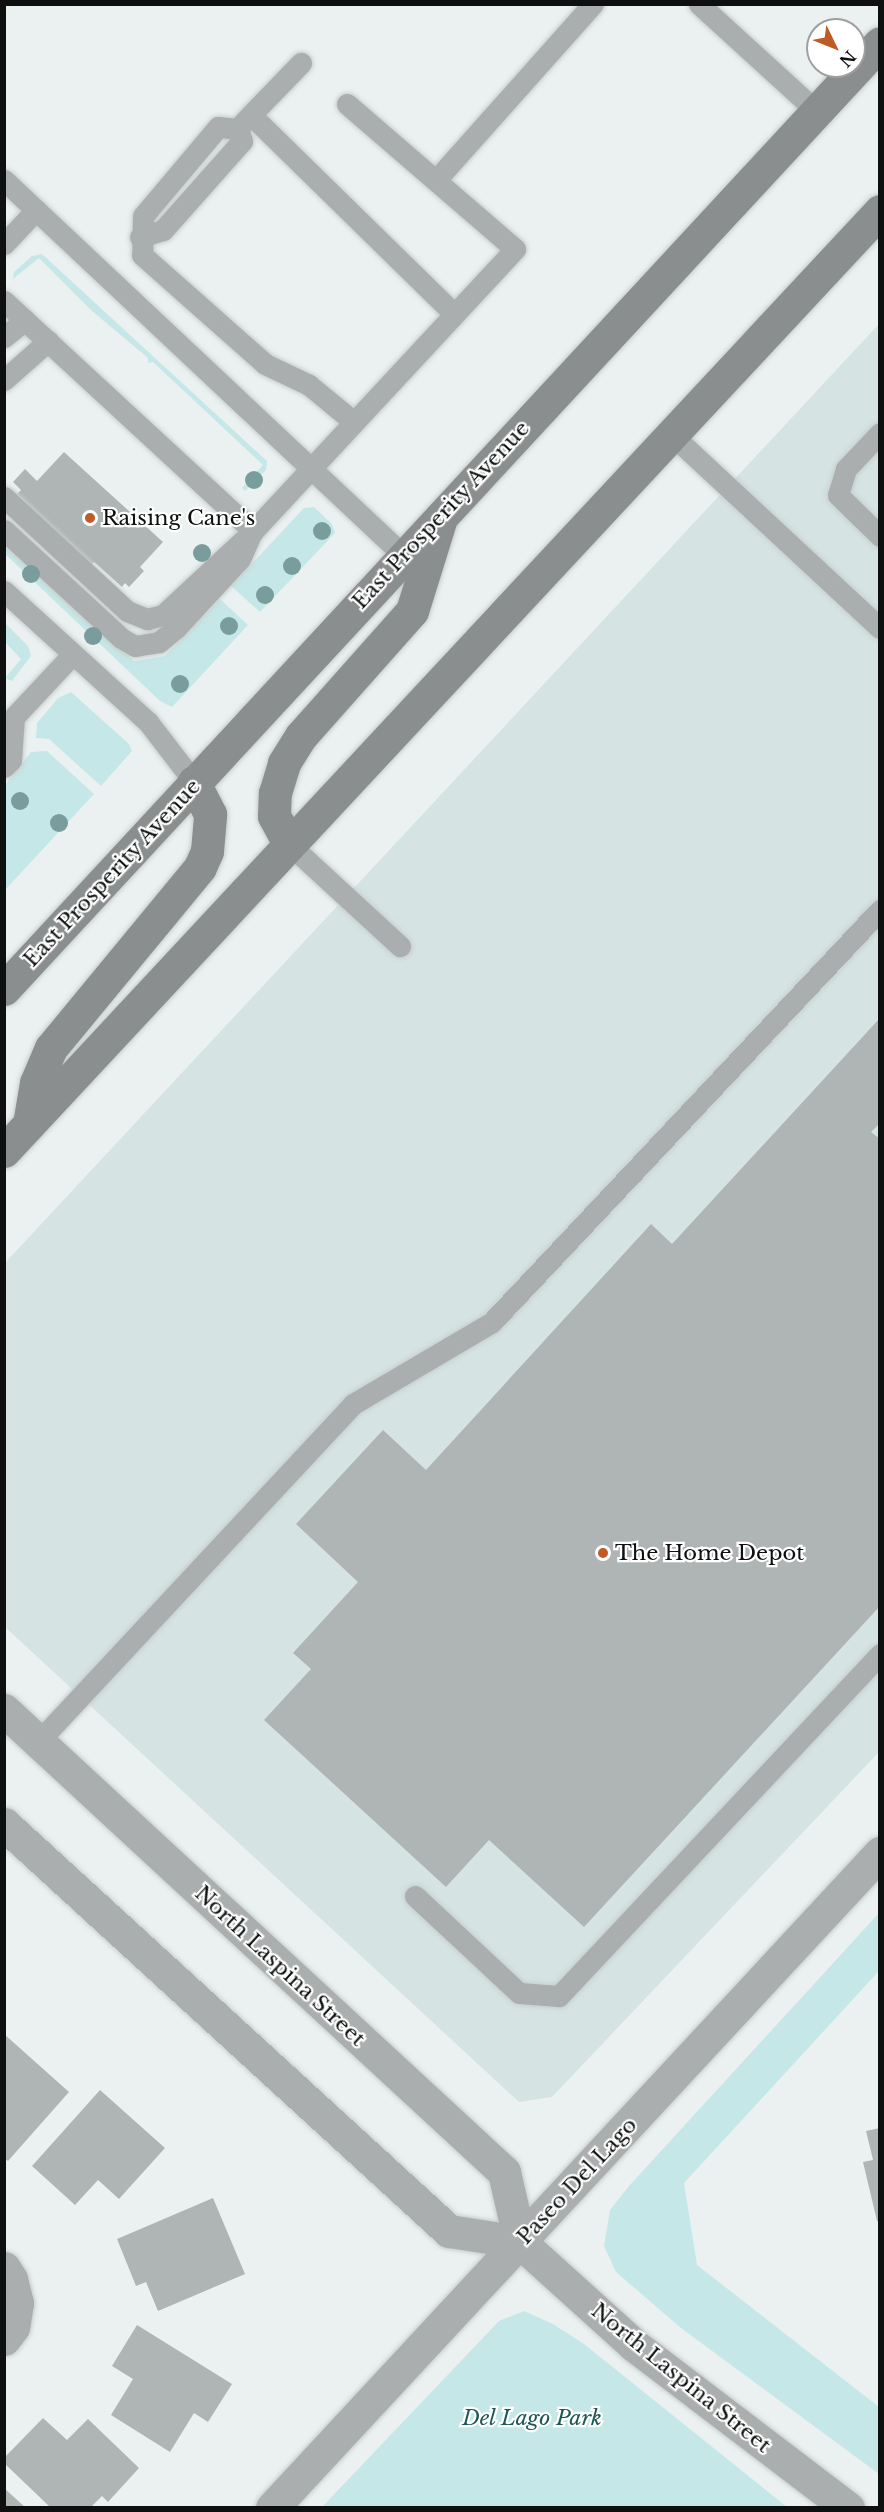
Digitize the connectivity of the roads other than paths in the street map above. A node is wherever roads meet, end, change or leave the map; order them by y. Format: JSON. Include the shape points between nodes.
{"nodes":[{"id":1,"x":593,"y":4,"type":"edge"},
{"id":2,"x":699,"y":4,"type":"edge"},
{"id":3,"x":879,"y":43,"type":"edge"},
{"id":4,"x":300,"y":63,"type":"dead end"},
{"id":5,"x":347,"y":104,"type":"dead end"},
{"id":6,"x":816,"y":111,"type":"junction"},
{"id":7,"x":244,"y":122,"type":"junction"},
{"id":8,"x":4,"y":180,"type":"edge"},
{"id":9,"x":436,"y":180,"type":"junction"},
{"id":10,"x":36,"y":210,"type":"junction"},
{"id":11,"x":879,"y":211,"type":"edge"},
{"id":12,"x":4,"y":244,"type":"edge"},
{"id":13,"x":4,"y":301,"type":"edge"},
{"id":14,"x":454,"y":314,"type":"junction"},
{"id":15,"x":25,"y":320,"type":"junction"},
{"id":16,"x":4,"y":337,"type":"edge"},
{"id":17,"x":48,"y":341,"type":"junction"},
{"id":18,"x":4,"y":380,"type":"edge"},
{"id":19,"x":354,"y":422,"type":"junction"},
{"id":20,"x":879,"y":433,"type":"edge"},
{"id":21,"x":671,"y":434,"type":"junction"},
{"id":22,"x":311,"y":468,"type":"junction"},
{"id":23,"x":4,"y":498,"type":"edge"},
{"id":24,"x":443,"y":511,"type":"junction"},
{"id":25,"x":4,"y":530,"type":"edge"},
{"id":26,"x":253,"y":531,"type":"junction"},
{"id":27,"x":879,"y":536,"type":"edge"},
{"id":28,"x":403,"y":555,"type":"junction"},
{"id":29,"x":4,"y":591,"type":"edge"},
{"id":30,"x":879,"y":628,"type":"edge"},
{"id":31,"x":72,"y":655,"type":"junction"},
{"id":32,"x":9,"y":713,"type":"edge"},
{"id":33,"x":4,"y":767,"type":"edge"},
{"id":34,"x":194,"y":783,"type":"junction"},
{"id":35,"x":289,"y":844,"type":"junction"},
{"id":36,"x":879,"y":910,"type":"edge"},
{"id":37,"x":400,"y":946,"type":"dead end"},
{"id":38,"x":4,"y":989,"type":"edge"},
{"id":39,"x":29,"y":1124,"type":"junction"},
{"id":40,"x":4,"y":1151,"type":"edge"},
{"id":41,"x":879,"y":1654,"type":"edge"},
{"id":42,"x":4,"y":1710,"type":"edge"},
{"id":43,"x":38,"y":1742,"type":"junction"},
{"id":44,"x":4,"y":1824,"type":"edge"},
{"id":45,"x":879,"y":1853,"type":"edge"},
{"id":46,"x":415,"y":1896,"type":"dead end"},
{"id":47,"x":520,"y":2242,"type":"junction"},
{"id":48,"x":4,"y":2268,"type":"edge"},
{"id":49,"x":4,"y":2339,"type":"edge"},
{"id":50,"x":272,"y":2508,"type":"edge"},
{"id":51,"x":848,"y":2508,"type":"edge"}],
"edges":[{"from":1,"to":9,"type":"lane"},
{"from":2,"to":6,"type":"lane"},
{"from":3,"to":6,"type":"main road","name":"East Prosperity Avenue"},
{"from":4,"to":7,"type":"lane"},
{"from":5,"to":9,"type":"lane"},
{"from":6,"to":24,"type":"main road","name":"East Prosperity Avenue"},
{"from":7,"to":14,"type":"lane"},
{"from":7,"to":19,"type":"lane","via":[[242,141],[163,230],[140,237],[142,255],[265,364],[309,385]]},
{"from":8,"to":10,"type":"lane"},
{"from":9,"to":14,"type":"lane","via":[[515,249]]},
{"from":10,"to":12,"type":"lane"},
{"from":10,"to":22,"type":"lane"},
{"from":11,"to":21,"type":"main road"},
{"from":13,"to":15,"type":"lane"},
{"from":14,"to":19,"type":"lane"},
{"from":15,"to":16,"type":"lane"},
{"from":15,"to":17,"type":"lane"},
{"from":17,"to":18,"type":"lane"},
{"from":17,"to":26,"type":"lane"},
{"from":19,"to":22,"type":"lane"},
{"from":20,"to":27,"type":"lane","via":[[846,469],[838,495]]},
{"from":21,"to":30,"type":"lane"},
{"from":21,"to":35,"type":"main road"},
{"from":22,"to":26,"type":"lane"},
{"from":22,"to":28,"type":"lane"},
{"from":23,"to":26,"type":"lane","via":[[127,611],[147,619],[163,615]]},
{"from":24,"to":28,"type":"main road","name":"East Prosperity Avenue"},
{"from":24,"to":35,"type":"main road","via":[[412,611],[301,736],[284,763],[275,793],[274,816]]},
{"from":25,"to":26,"type":"lane","via":[[121,638],[135,646],[159,642],[176,628],[240,559]]},
{"from":28,"to":34,"type":"main road","name":"East Prosperity Avenue"},
{"from":29,"to":31,"type":"lane"},
{"from":31,"to":32,"type":"lane"},
{"from":31,"to":34,"type":"lane","via":[[148,722]]},
{"from":32,"to":33,"type":"lane","via":[[11,760]]},
{"from":34,"to":38,"type":"main road","name":"East Prosperity Avenue"},
{"from":34,"to":39,"type":"main road","via":[[210,814],[207,851],[200,867],[51,1048],[36,1083]]},
{"from":35,"to":37,"type":"lane"},
{"from":35,"to":39,"type":"main road"},
{"from":36,"to":43,"type":"lane","via":[[492,1322],[353,1404]]},
{"from":39,"to":40,"type":"main road"},
{"from":41,"to":46,"type":"lane","via":[[559,1996],[519,1993]]},
{"from":42,"to":43,"type":"street","name":"North Laspina Street"},
{"from":43,"to":47,"type":"street","name":"North Laspina Street","via":[[504,2172]]},
{"from":44,"to":47,"type":"street","via":[[449,2231]]},
{"from":45,"to":47,"type":"street","name":"Paseo Del Lago"},
{"from":47,"to":50,"type":"street","name":"Paseo Del Lago"},
{"from":47,"to":51,"type":"street","name":"North Laspina Street","via":[[634,2345]]},
{"from":48,"to":49,"type":"street","via":[[12,2278],[16,2303],[13,2327]]}]}
